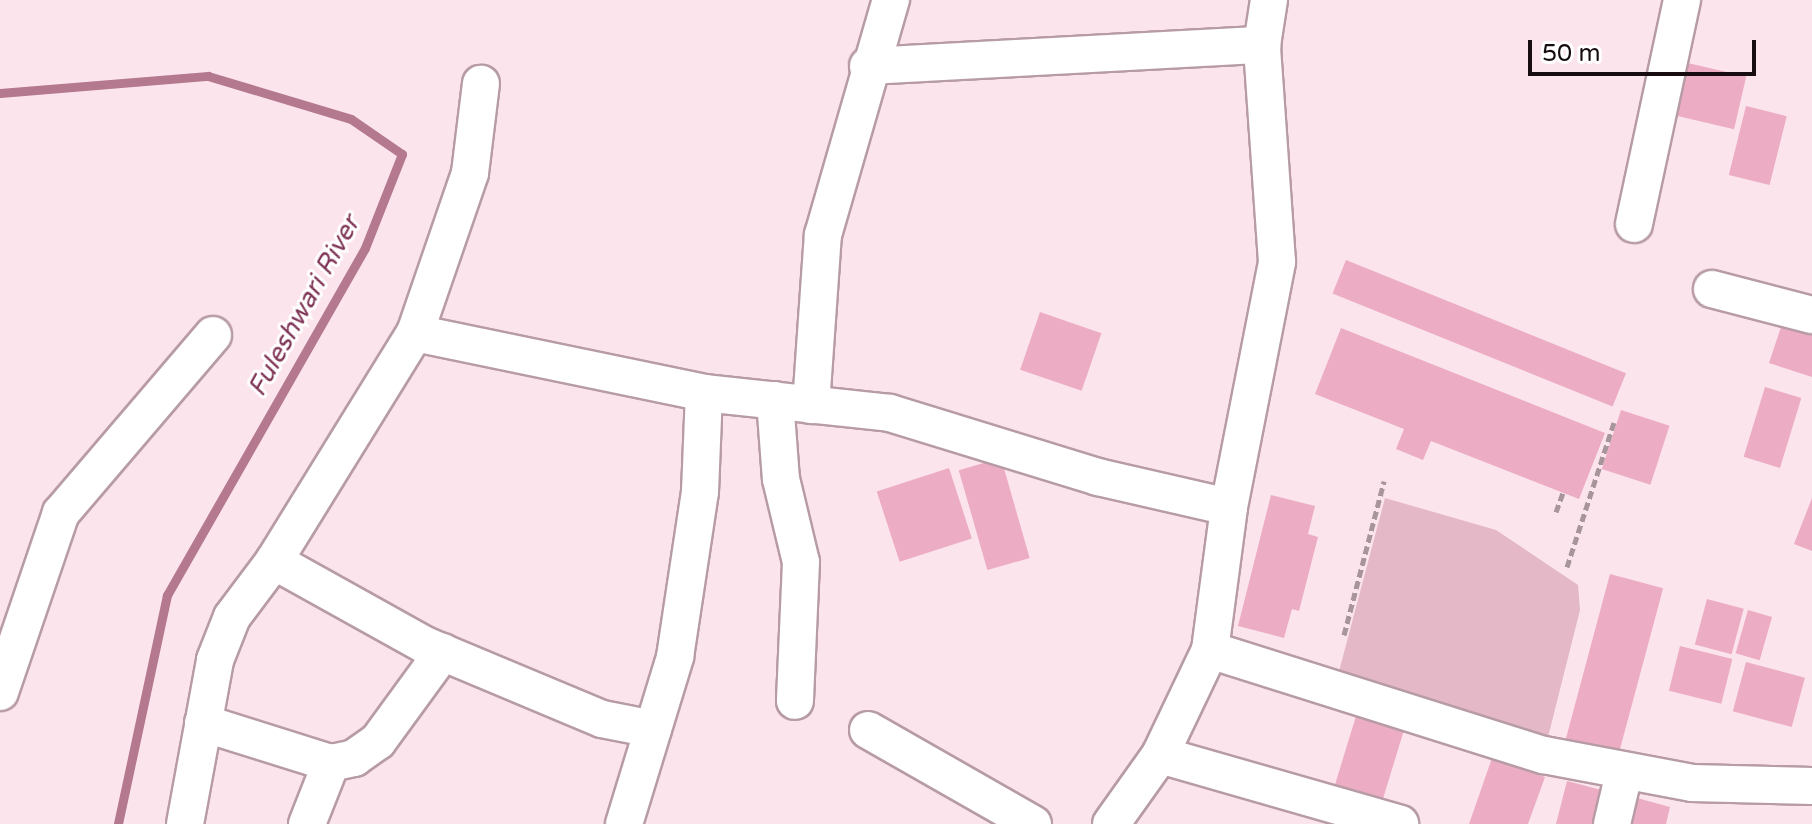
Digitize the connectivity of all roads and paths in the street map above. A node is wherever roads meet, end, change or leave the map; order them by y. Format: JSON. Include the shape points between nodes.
{"nodes":[{"id":1,"x":891,"y":0,"type":"edge"},
{"id":2,"x":1269,"y":0,"type":"edge"},
{"id":3,"x":1682,"y":0,"type":"edge"},
{"id":4,"x":1262,"y":45,"type":"junction"},
{"id":5,"x":868,"y":66,"type":"junction"},
{"id":6,"x":481,"y":84,"type":"dead end"},
{"id":7,"x":1634,"y":224,"type":"dead end"},
{"id":8,"x":1712,"y":289,"type":"dead end"},
{"id":9,"x":1812,"y":315,"type":"edge"},
{"id":10,"x":415,"y":333,"type":"junction"},
{"id":11,"x":213,"y":335,"type":"dead end"},
{"id":12,"x":704,"y":393,"type":"junction"},
{"id":13,"x":775,"y":400,"type":"junction"},
{"id":14,"x":811,"y":405,"type":"junction"},
{"id":15,"x":1614,"y":422,"type":"dead end"},
{"id":16,"x":1384,"y":481,"type":"dead end"},
{"id":17,"x":1563,"y":493,"type":"dead end"},
{"id":18,"x":1229,"y":507,"type":"junction"},
{"id":19,"x":1556,"y":512,"type":"dead end"},
{"id":20,"x":274,"y":561,"type":"junction"},
{"id":21,"x":1567,"y":567,"type":"dead end"},
{"id":22,"x":1344,"y":635,"type":"dead end"},
{"id":23,"x":1210,"y":650,"type":"junction"},
{"id":24,"x":443,"y":652,"type":"junction"},
{"id":25,"x":3,"y":675,"type":"edge"},
{"id":26,"x":795,"y":701,"type":"dead end"},
{"id":27,"x":203,"y":723,"type":"junction"},
{"id":28,"x":653,"y":729,"type":"junction"},
{"id":29,"x":868,"y":730,"type":"dead end"},
{"id":30,"x":1160,"y":755,"type":"junction"},
{"id":31,"x":331,"y":763,"type":"junction"},
{"id":32,"x":1624,"y":773,"type":"junction"},
{"id":33,"x":1812,"y":786,"type":"edge"},
{"id":34,"x":185,"y":824,"type":"edge"},
{"id":35,"x":307,"y":824,"type":"edge"},
{"id":36,"x":624,"y":824,"type":"edge"},
{"id":37,"x":1033,"y":824,"type":"edge"},
{"id":38,"x":1111,"y":824,"type":"edge"},
{"id":39,"x":1400,"y":824,"type":"edge"},
{"id":40,"x":1612,"y":824,"type":"edge"}],
"edges":[{"from":1,"to":5,"type":"street"},
{"from":2,"to":4,"type":"street"},
{"from":3,"to":7,"type":"street"},
{"from":4,"to":5,"type":"street"},
{"from":4,"to":18,"type":"street","via":[[1277,262]]},
{"from":5,"to":14,"type":"street","via":[[823,235]]},
{"from":6,"to":10,"type":"street","via":[[470,173]]},
{"from":8,"to":9,"type":"street"},
{"from":10,"to":12,"type":"street"},
{"from":10,"to":20,"type":"street"},
{"from":11,"to":25,"type":"street","via":[[61,513]]},
{"from":12,"to":13,"type":"street"},
{"from":12,"to":28,"type":"street","via":[[700,492],[675,657]]},
{"from":13,"to":14,"type":"street"},
{"from":13,"to":26,"type":"street","via":[[781,479],[801,562]]},
{"from":14,"to":18,"type":"street","via":[[890,413],[1098,477]]},
{"from":15,"to":21,"type":"path"},
{"from":16,"to":22,"type":"path"},
{"from":17,"to":19,"type":"path"},
{"from":18,"to":23,"type":"street"},
{"from":20,"to":24,"type":"street"},
{"from":20,"to":27,"type":"street","via":[[232,617],[215,660]]},
{"from":23,"to":30,"type":"street"},
{"from":23,"to":32,"type":"street","via":[[1544,755]]},
{"from":24,"to":28,"type":"street","via":[[602,719]]},
{"from":24,"to":31,"type":"street","via":[[378,741],[354,758]]},
{"from":27,"to":31,"type":"street"},
{"from":27,"to":34,"type":"street"},
{"from":28,"to":36,"type":"street"},
{"from":29,"to":37,"type":"street"},
{"from":30,"to":38,"type":"street"},
{"from":30,"to":39,"type":"street"},
{"from":31,"to":35,"type":"street"},
{"from":32,"to":33,"type":"street","via":[[1692,783]]},
{"from":32,"to":40,"type":"street"}]}
